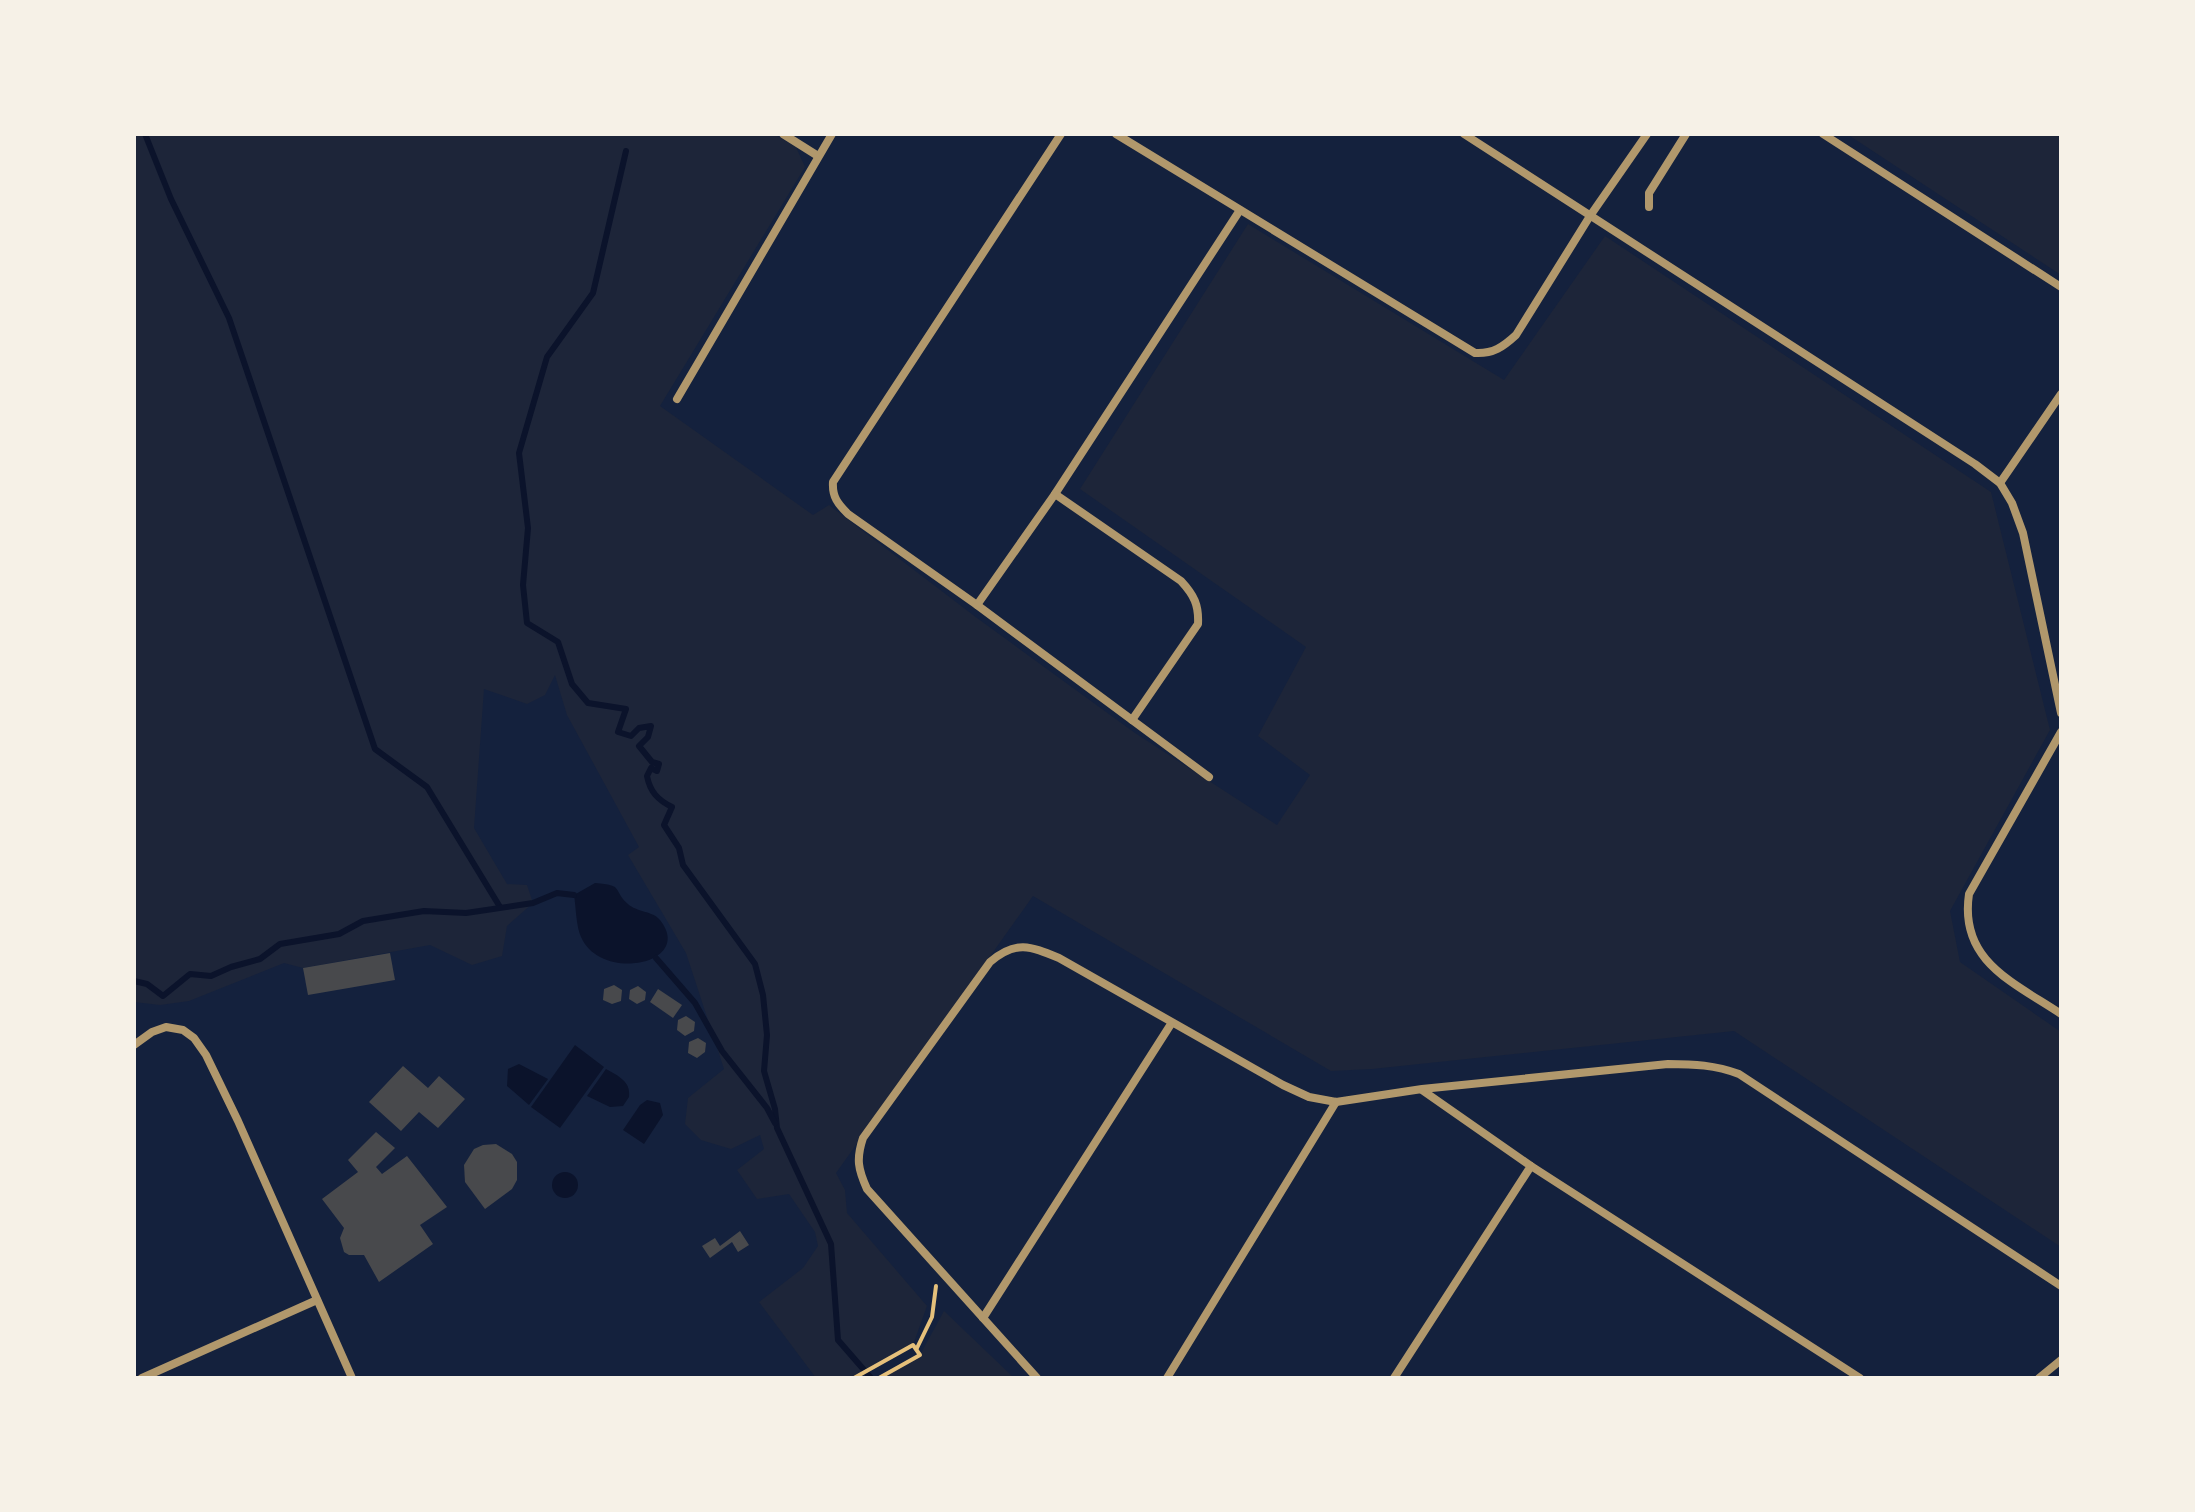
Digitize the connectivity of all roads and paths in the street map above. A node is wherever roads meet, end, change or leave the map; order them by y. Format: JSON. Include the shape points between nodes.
{"nodes":[{"id":1,"x":783,"y":134,"type":"edge"},
{"id":2,"x":832,"y":134,"type":"edge"},
{"id":3,"x":1061,"y":134,"type":"edge"},
{"id":4,"x":1116,"y":134,"type":"edge"},
{"id":5,"x":1464,"y":134,"type":"edge"},
{"id":6,"x":1647,"y":134,"type":"edge"},
{"id":7,"x":1686,"y":134,"type":"edge"},
{"id":8,"x":1823,"y":134,"type":"edge"},
{"id":9,"x":818,"y":156,"type":"junction"},
{"id":10,"x":1649,"y":207,"type":"dead end"},
{"id":11,"x":1240,"y":210,"type":"junction"},
{"id":12,"x":1590,"y":216,"type":"junction"},
{"id":13,"x":2061,"y":287,"type":"edge"},
{"id":14,"x":2061,"y":394,"type":"edge"},
{"id":15,"x":677,"y":399,"type":"dead end"},
{"id":16,"x":2000,"y":483,"type":"junction"},
{"id":17,"x":1055,"y":494,"type":"junction"},
{"id":18,"x":977,"y":605,"type":"junction"},
{"id":19,"x":2061,"y":713,"type":"edge"},
{"id":20,"x":1132,"y":720,"type":"junction"},
{"id":21,"x":2060,"y":738,"type":"edge"},
{"id":22,"x":1209,"y":777,"type":"dead end"},
{"id":23,"x":2061,"y":1014,"type":"edge"},
{"id":24,"x":1171,"y":1024,"type":"junction"},
{"id":25,"x":134,"y":1045,"type":"edge"},
{"id":26,"x":1422,"y":1089,"type":"junction"},
{"id":27,"x":1336,"y":1102,"type":"junction"},
{"id":28,"x":1531,"y":1166,"type":"junction"},
{"id":29,"x":941,"y":1273,"type":"junction"},
{"id":30,"x":2061,"y":1286,"type":"edge"},
{"id":31,"x":317,"y":1300,"type":"junction"},
{"id":32,"x":983,"y":1318,"type":"junction"},
{"id":33,"x":917,"y":1348,"type":"dead end"},
{"id":34,"x":2061,"y":1360,"type":"edge"},
{"id":35,"x":142,"y":1378,"type":"edge"},
{"id":36,"x":352,"y":1378,"type":"edge"},
{"id":37,"x":854,"y":1378,"type":"edge"},
{"id":38,"x":879,"y":1378,"type":"edge"},
{"id":39,"x":1037,"y":1378,"type":"edge"},
{"id":40,"x":1167,"y":1378,"type":"edge"},
{"id":41,"x":1394,"y":1378,"type":"edge"},
{"id":42,"x":1860,"y":1378,"type":"edge"},
{"id":43,"x":2039,"y":1378,"type":"edge"}],
"edges":[{"from":1,"to":9,"type":"street"},
{"from":2,"to":9,"type":"street"},
{"from":3,"to":18,"type":"street","via":[[833,482],[832,493],[848,514]]},
{"from":4,"to":11,"type":"street"},
{"from":5,"to":12,"type":"street"},
{"from":6,"to":12,"type":"street"},
{"from":7,"to":10,"type":"street","via":[[1649,193]]},
{"from":8,"to":13,"type":"street"},
{"from":9,"to":15,"type":"street"},
{"from":11,"to":12,"type":"street","via":[[1475,353],[1487,354],[1516,335]]},
{"from":11,"to":17,"type":"street"},
{"from":12,"to":16,"type":"street"},
{"from":14,"to":16,"type":"street"},
{"from":16,"to":19,"type":"street","via":[[2023,533]]},
{"from":17,"to":18,"type":"street"},
{"from":17,"to":20,"type":"street","via":[[1181,581],[1199,609],[1198,624]]},
{"from":18,"to":20,"type":"street"},
{"from":20,"to":22,"type":"street"},
{"from":21,"to":23,"type":"street","via":[[1969,894],[1966,916],[1981,954]]},
{"from":24,"to":27,"type":"street","via":[[1283,1085]]},
{"from":24,"to":29,"type":"street","via":[[1031,946],[1014,947],[990,962],[863,1138],[857,1156],[867,1189]]},
{"from":24,"to":32,"type":"street"},
{"from":25,"to":31,"type":"street","via":[[166,1027],[194,1038],[238,1121]]},
{"from":26,"to":27,"type":"street"},
{"from":26,"to":28,"type":"street"},
{"from":26,"to":30,"type":"street","via":[[1668,1064],[1720,1067],[1739,1074]]},
{"from":27,"to":40,"type":"street"},
{"from":28,"to":41,"type":"street"},
{"from":28,"to":42,"type":"street"},
{"from":29,"to":32,"type":"street"},
{"from":29,"to":33,"type":"path","via":[[932,1317]]},
{"from":31,"to":35,"type":"street"},
{"from":31,"to":36,"type":"street"},
{"from":32,"to":39,"type":"street"},
{"from":34,"to":43,"type":"street"},
{"from":37,"to":38,"type":"path","via":[[913,1345],[920,1355]]}]}
